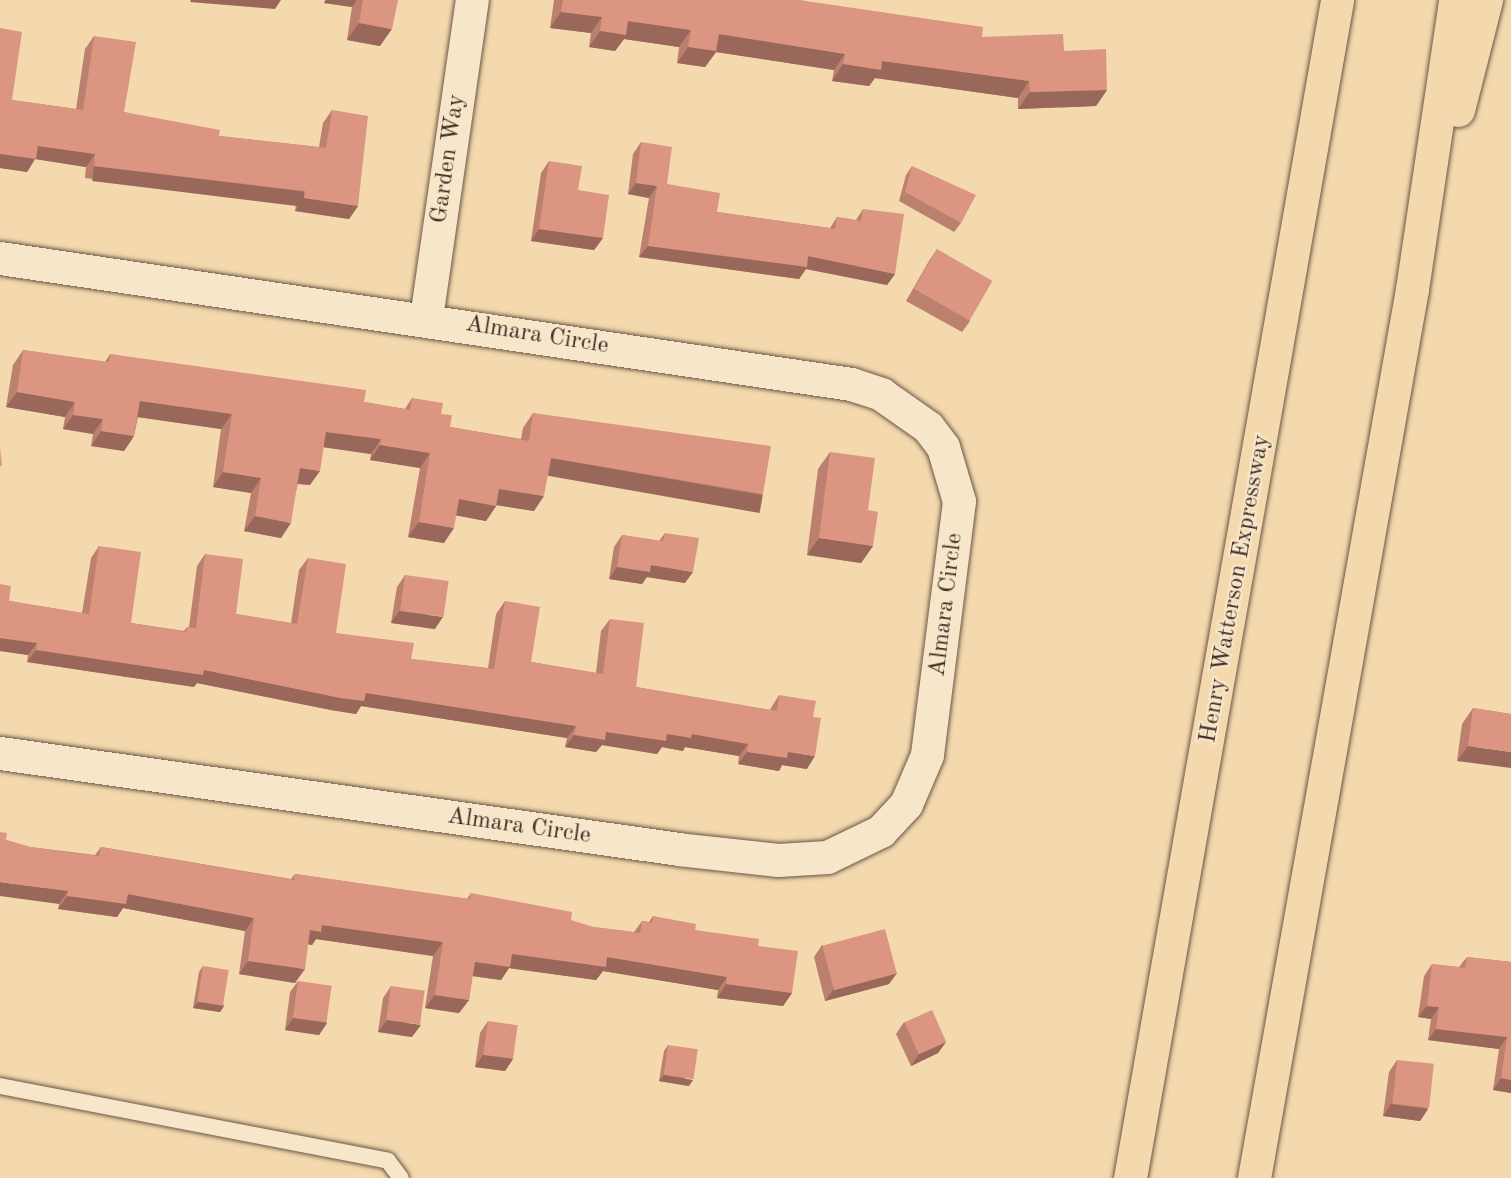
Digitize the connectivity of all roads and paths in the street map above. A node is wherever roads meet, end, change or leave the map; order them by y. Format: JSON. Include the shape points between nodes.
{"nodes":[{"id":1,"x":472,"y":0,"type":"edge"},
{"id":2,"x":1337,"y":0,"type":"edge"},
{"id":3,"x":1455,"y":0,"type":"edge"},
{"id":4,"x":1486,"y":0,"type":"edge"},
{"id":5,"x":0,"y":258,"type":"edge"},
{"id":6,"x":1412,"y":288,"type":"junction"},
{"id":7,"x":426,"y":318,"type":"junction"},
{"id":8,"x":0,"y":753,"type":"edge"},
{"id":9,"x":0,"y":1086,"type":"edge"},
{"id":10,"x":401,"y":1178,"type":"edge"},
{"id":11,"x":1130,"y":1178,"type":"edge"},
{"id":12,"x":1254,"y":1178,"type":"edge"}],
"edges":[{"from":1,"to":7,"type":"street","name":"Garden Way"},
{"from":2,"to":11,"type":"highway","name":"Henry Watterson Expressway"},
{"from":3,"to":6,"type":"highway"},
{"from":4,"to":6,"type":"highway"},
{"from":5,"to":7,"type":"street","name":"Almara Circle"},
{"from":6,"to":12,"type":"highway"},
{"from":7,"to":8,"type":"street","name":"Almara Circle","via":[[826,378],[881,394],[928,427],[955,477],[957,526],[927,755],[906,804],[881,831],[827,857],[778,860]]},
{"from":9,"to":10,"type":"lane","via":[[388,1161]]}]}
